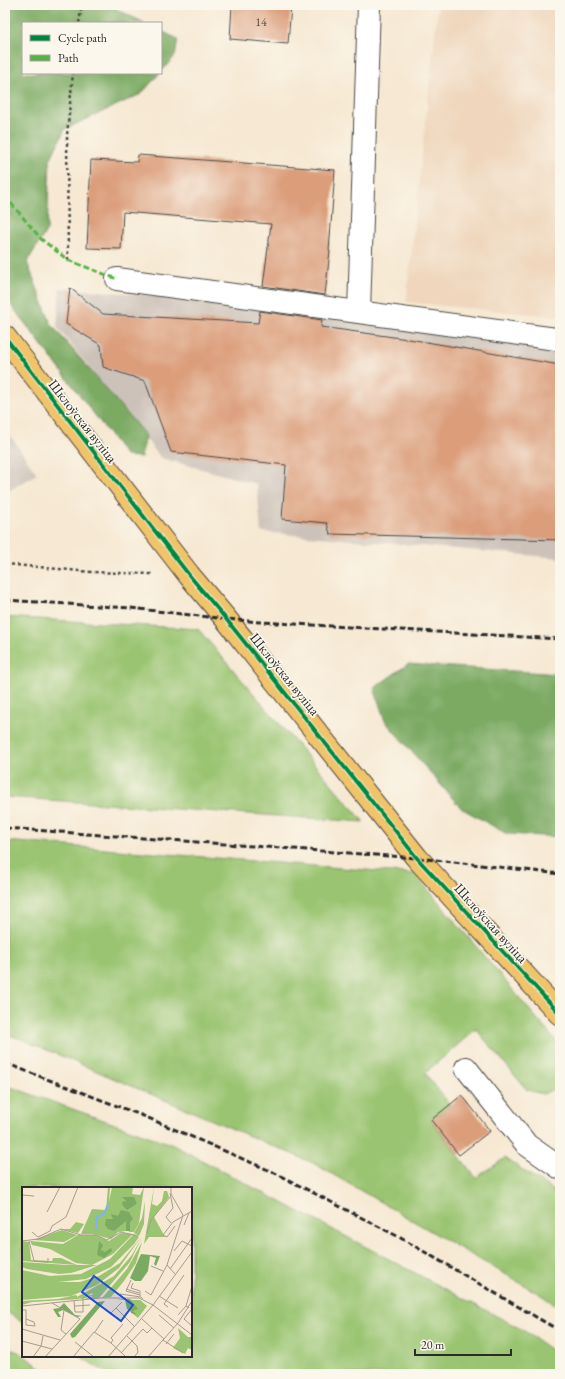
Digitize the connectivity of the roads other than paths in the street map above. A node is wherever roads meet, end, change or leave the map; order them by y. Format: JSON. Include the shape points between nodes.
{"nodes":[{"id":1,"x":369,"y":5,"type":"edge"},
{"id":2,"x":118,"y":279,"type":"dead end"},
{"id":3,"x":359,"y":312,"type":"junction"},
{"id":4,"x":5,"y":337,"type":"edge"},
{"id":5,"x":560,"y":341,"type":"edge"},
{"id":6,"x":560,"y":1014,"type":"edge"},
{"id":7,"x":466,"y":1068,"type":"dead end"},
{"id":8,"x":560,"y":1168,"type":"edge"}],
"edges":[{"from":1,"to":3,"type":"lane"},
{"from":2,"to":3,"type":"lane"},
{"from":3,"to":5,"type":"lane"},
{"from":4,"to":6,"type":"main road","name":"Шклоўская вуліца","via":[[189,575],[417,858]]},
{"from":7,"to":8,"type":"lane","via":[[527,1144]]}]}
